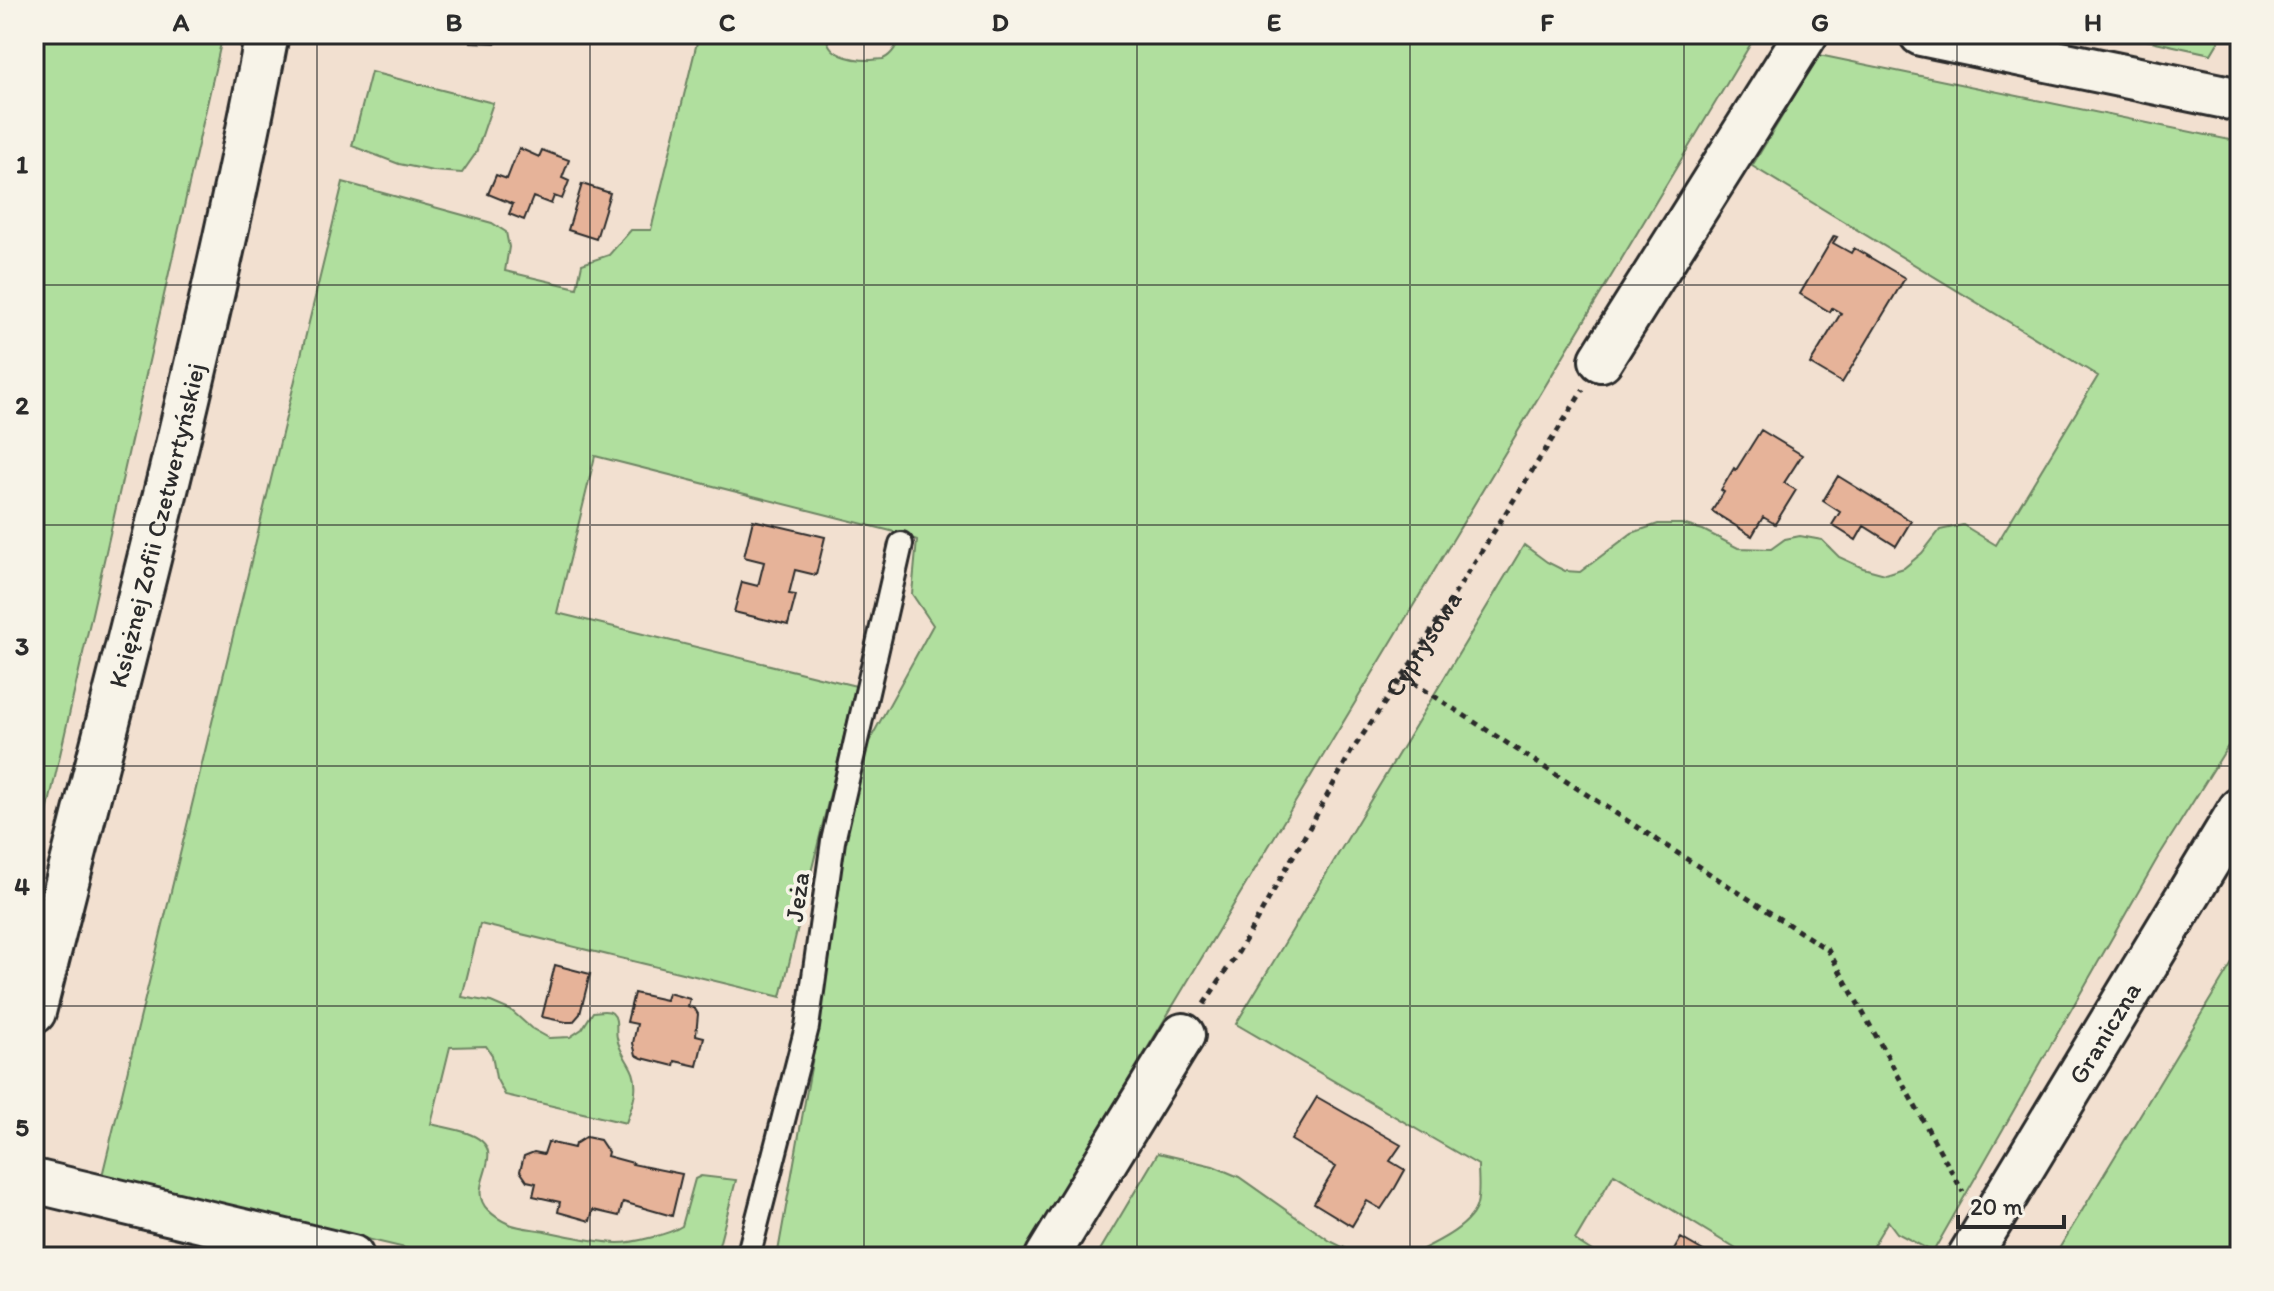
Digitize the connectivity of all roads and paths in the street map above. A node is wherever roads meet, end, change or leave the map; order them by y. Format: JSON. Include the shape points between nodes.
{"nodes":[{"id":1,"x":267,"y":34,"type":"edge"},
{"id":2,"x":1806,"y":34,"type":"edge"},
{"id":3,"x":1921,"y":34,"type":"edge"},
{"id":4,"x":2240,"y":100,"type":"edge"},
{"id":5,"x":1601,"y":360,"type":"joint"},
{"id":6,"x":901,"y":544,"type":"dead end"},
{"id":7,"x":1403,"y":676,"type":"junction"},
{"id":8,"x":2240,"y":809,"type":"edge"},
{"id":9,"x":34,"y":1012,"type":"edge"},
{"id":10,"x":1183,"y":1035,"type":"joint"},
{"id":11,"x":34,"y":1181,"type":"edge"},
{"id":12,"x":1977,"y":1244,"type":"edge"},
{"id":13,"x":352,"y":1257,"type":"edge"},
{"id":14,"x":748,"y":1257,"type":"edge"},
{"id":15,"x":1047,"y":1257,"type":"edge"}],
"edges":[{"from":1,"to":9,"type":"street","name":"Księżnej Zofii Czetwertyńskiej","via":[[174,460]]},
{"from":2,"to":5,"type":"street"},
{"from":3,"to":4,"type":"street"},
{"from":5,"to":7,"type":"path","name":"Cyprysowa"},
{"from":6,"to":14,"type":"lane","name":"Jeża","via":[[833,841],[807,1027]]},
{"from":7,"to":10,"type":"path","name":"Cyprysowa","via":[[1351,752],[1239,951]]},
{"from":7,"to":12,"type":"path","via":[[1828,950]]},
{"from":8,"to":12,"type":"street","name":"Graniczna"},
{"from":10,"to":15,"type":"street"},
{"from":11,"to":13,"type":"street"}]}
